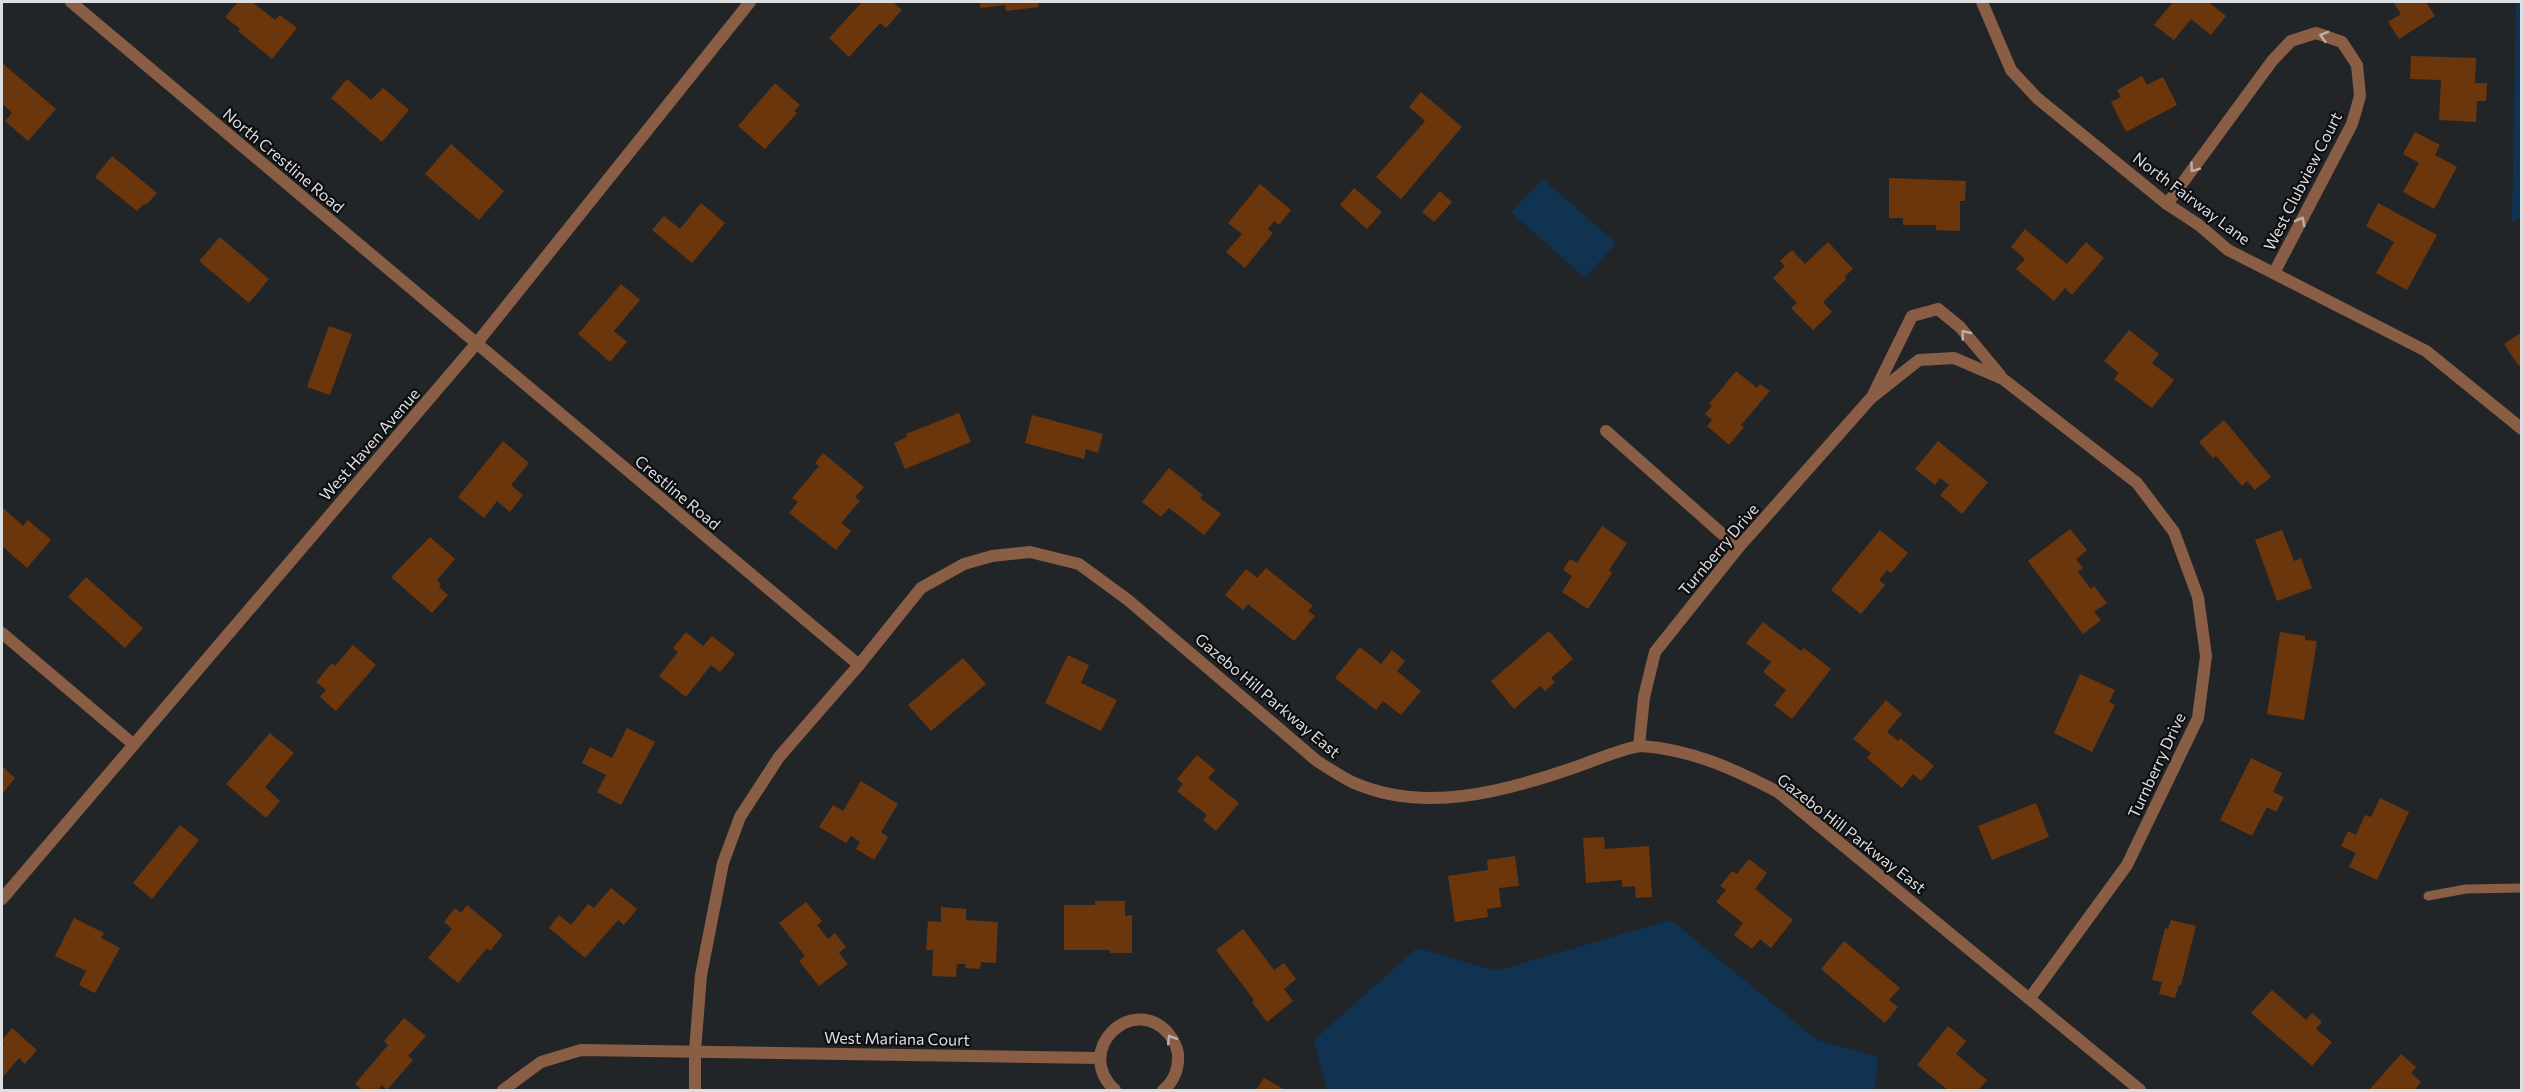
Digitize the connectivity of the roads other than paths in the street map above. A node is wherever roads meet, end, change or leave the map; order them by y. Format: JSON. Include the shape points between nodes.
{"nodes":[{"id":1,"x":71,"y":2,"type":"edge"},
{"id":2,"x":750,"y":2,"type":"edge"},
{"id":3,"x":1982,"y":2,"type":"edge"},
{"id":4,"x":2167,"y":204,"type":"junction"},
{"id":5,"x":2274,"y":273,"type":"junction"},
{"id":6,"x":476,"y":344,"type":"junction"},
{"id":7,"x":2003,"y":378,"type":"junction"},
{"id":8,"x":1871,"y":398,"type":"junction"},
{"id":9,"x":2522,"y":429,"type":"edge"},
{"id":10,"x":1606,"y":431,"type":"dead end"},
{"id":11,"x":1738,"y":548,"type":"junction"},
{"id":12,"x":2,"y":633,"type":"edge"},
{"id":13,"x":859,"y":665,"type":"junction"},
{"id":14,"x":133,"y":744,"type":"junction"},
{"id":15,"x":1639,"y":746,"type":"junction"},
{"id":16,"x":2522,"y":888,"type":"edge"},
{"id":17,"x":2428,"y":896,"type":"dead end"},
{"id":18,"x":2,"y":899,"type":"edge"},
{"id":19,"x":2031,"y":998,"type":"junction"},
{"id":20,"x":695,"y":1051,"type":"junction"},
{"id":21,"x":1100,"y":1058,"type":"junction"},
{"id":22,"x":503,"y":1090,"type":"edge"},
{"id":23,"x":695,"y":1090,"type":"edge"},
{"id":24,"x":1115,"y":1090,"type":"edge"},
{"id":25,"x":1163,"y":1090,"type":"edge"},
{"id":26,"x":2140,"y":1090,"type":"edge"}],
"edges":[{"from":1,"to":6,"type":"street","name":"North Crestline Road"},
{"from":2,"to":6,"type":"street","name":"West Haven Avenue"},
{"from":3,"to":4,"type":"street","name":"North Fairway Lane","via":[[2011,70],[2037,98]]},
{"from":4,"to":5,"type":"street","name":"North Fairway Lane","via":[[2228,250]]},
{"from":5,"to":4,"type":"street","name":"West Clubview Court","one_way":true,"via":[[2352,124],[2360,96],[2357,65],[2342,42],[2316,33],[2291,41],[2272,61]]},
{"from":5,"to":9,"type":"street","name":"North Fairway Lane","via":[[2426,351]]},
{"from":6,"to":13,"type":"street","name":"Crestline Road"},
{"from":6,"to":14,"type":"street","name":"West Haven Avenue"},
{"from":7,"to":8,"type":"street","name":"Turnberry Drive","via":[[1954,358],[1919,360]]},
{"from":7,"to":8,"type":"street","name":"Turnberry Drive","one_way":true,"via":[[1960,327],[1938,309],[1912,316]]},
{"from":7,"to":19,"type":"street","name":"Turnberry Drive","via":[[2137,483],[2174,532],[2198,597],[2206,656],[2198,718],[2127,865]]},
{"from":8,"to":11,"type":"street","name":"Turnberry Drive"},
{"from":10,"to":11,"type":"street"},
{"from":11,"to":15,"type":"street","name":"Turnberry Drive","via":[[1656,652],[1644,697]]},
{"from":12,"to":14,"type":"street"},
{"from":13,"to":15,"type":"street","name":"Gazebo Hill Parkway East","via":[[921,588],[964,564],[1030,552],[1079,564],[1128,600],[1317,761],[1351,782],[1392,795],[1472,796],[1546,777]]},
{"from":13,"to":20,"type":"street","name":"Gazebo Hill Parkway East","via":[[779,758],[740,817],[723,863],[712,917],[701,975]]},
{"from":14,"to":18,"type":"street","name":"West Haven Avenue"},
{"from":15,"to":19,"type":"street","name":"Gazebo Hill Parkway East","via":[[1699,756],[1730,766],[1778,792]]},
{"from":16,"to":17,"type":"lane","via":[[2466,889]]},
{"from":19,"to":26,"type":"street","name":"Gazebo Hill Parkway East"},
{"from":20,"to":21,"type":"street","name":"West Mariana Court"},
{"from":20,"to":22,"type":"street","name":"West Mariana Court","via":[[581,1050],[541,1062]]},
{"from":20,"to":23,"type":"street","name":"Gazebo Hill Parkway East"},
{"from":21,"to":24,"type":"street","via":[[1101,1072]]},
{"from":25,"to":21,"type":"street","one_way":true,"via":[[1179,1062],[1172,1038],[1153,1022],[1128,1021],[1117,1027],[1108,1035]]}]}
